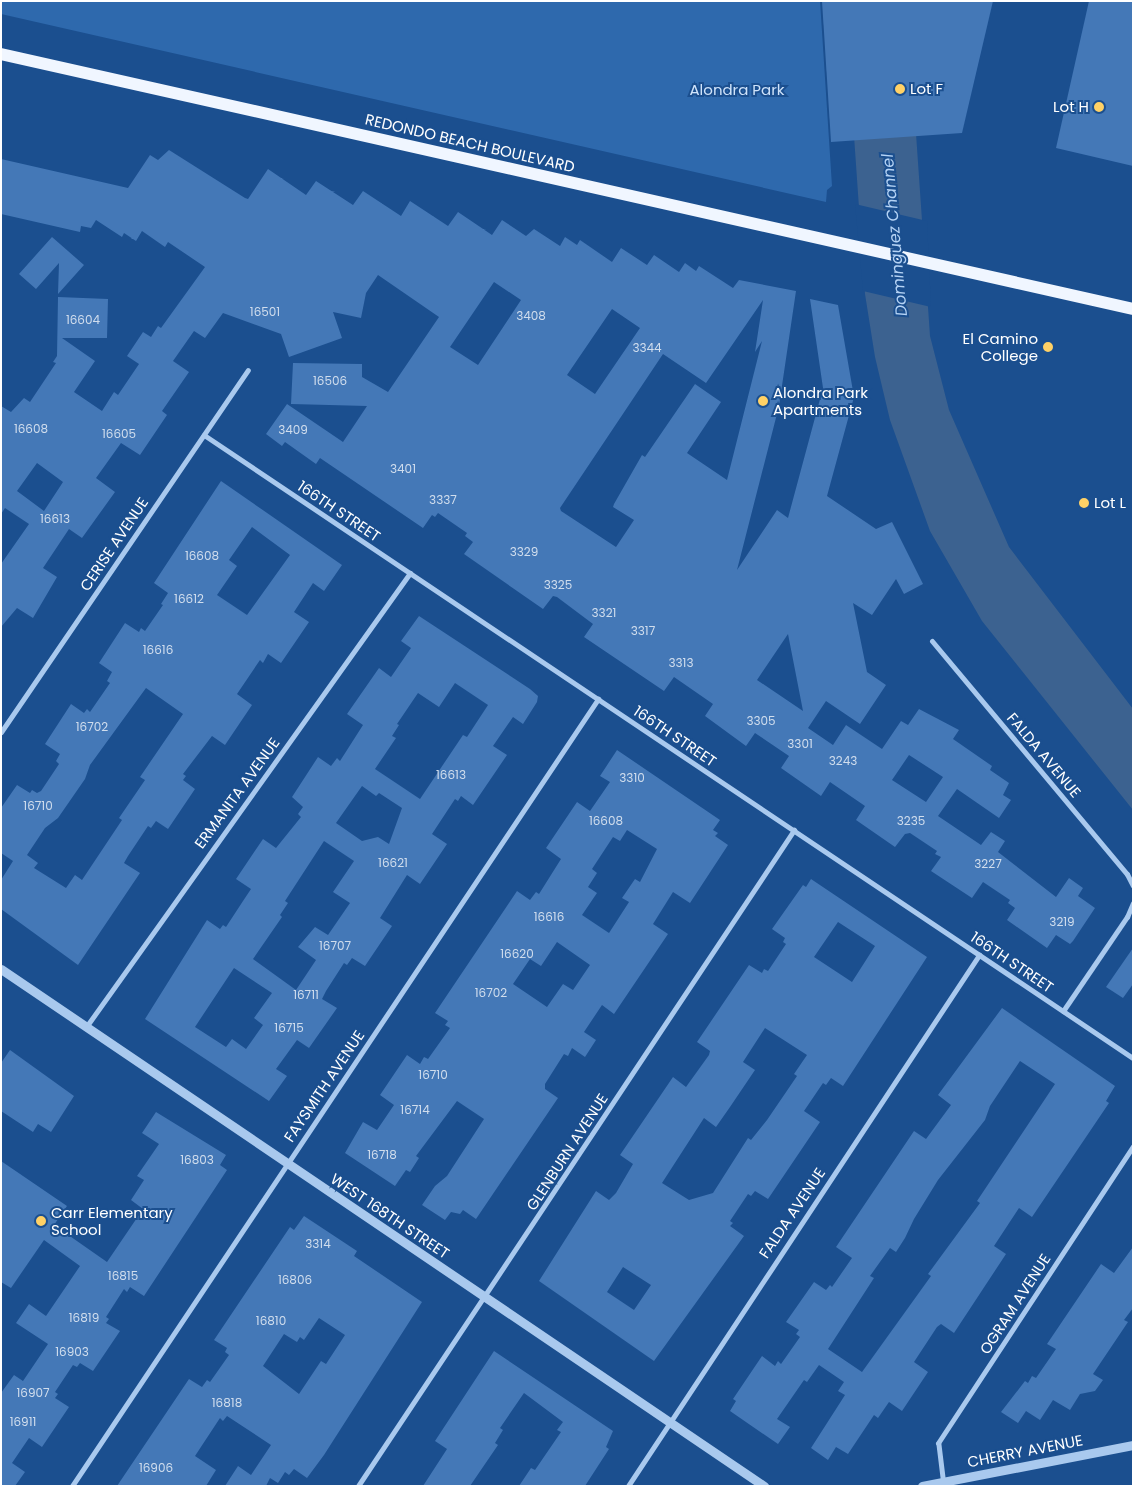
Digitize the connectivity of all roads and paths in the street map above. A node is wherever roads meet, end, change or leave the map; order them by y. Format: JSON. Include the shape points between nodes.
{"nodes":[{"id":1,"x":1,"y":54,"type":"edge"},
{"id":2,"x":1133,"y":309,"type":"edge"},
{"id":3,"x":248,"y":370,"type":"dead end"},
{"id":4,"x":204,"y":435,"type":"junction"},
{"id":5,"x":410,"y":574,"type":"junction"},
{"id":6,"x":932,"y":641,"type":"dead end"},
{"id":7,"x":598,"y":699,"type":"junction"},
{"id":8,"x":1,"y":732,"type":"edge"},
{"id":9,"x":794,"y":830,"type":"junction"},
{"id":10,"x":1133,"y":886,"type":"edge"},
{"id":11,"x":1133,"y":903,"type":"edge"},
{"id":12,"x":979,"y":955,"type":"junction"},
{"id":13,"x":1,"y":970,"type":"edge"},
{"id":14,"x":1063,"y":1011,"type":"junction"},
{"id":15,"x":86,"y":1027,"type":"junction"},
{"id":16,"x":1133,"y":1058,"type":"edge"},
{"id":17,"x":1133,"y":1146,"type":"edge"},
{"id":18,"x":287,"y":1163,"type":"junction"},
{"id":19,"x":486,"y":1297,"type":"junction"},
{"id":20,"x":668,"y":1421,"type":"junction"},
{"id":21,"x":1133,"y":1444,"type":"edge"},
{"id":22,"x":943,"y":1481,"type":"junction"},
{"id":23,"x":72,"y":1486,"type":"edge"},
{"id":24,"x":358,"y":1486,"type":"edge"},
{"id":25,"x":628,"y":1486,"type":"edge"},
{"id":26,"x":764,"y":1486,"type":"edge"},
{"id":27,"x":922,"y":1486,"type":"edge"}],
"edges":[{"from":1,"to":2,"type":"main road","name":"REDONDO BEACH BOULEVARD"},
{"from":3,"to":4,"type":"street","name":"CERISE AVENUE"},
{"from":4,"to":5,"type":"street","name":"166TH STREET"},
{"from":4,"to":8,"type":"street","name":"CERISE AVENUE"},
{"from":5,"to":7,"type":"street","name":"166TH STREET"},
{"from":5,"to":15,"type":"street","name":"ERMANITA AVENUE"},
{"from":6,"to":10,"type":"street","name":"FALDA AVENUE","via":[[1127,874]]},
{"from":7,"to":9,"type":"street","name":"166TH STREET"},
{"from":7,"to":18,"type":"street","name":"FAYSMITH AVENUE"},
{"from":9,"to":12,"type":"street","name":"166TH STREET"},
{"from":9,"to":19,"type":"street","name":"GLENBURN AVENUE"},
{"from":11,"to":14,"type":"street","via":[[1128,917]]},
{"from":12,"to":14,"type":"street","name":"166TH STREET"},
{"from":12,"to":20,"type":"street","name":"FALDA AVENUE"},
{"from":13,"to":15,"type":"street","name":"WEST 168TH STREET"},
{"from":14,"to":16,"type":"street","name":"166TH STREET"},
{"from":15,"to":18,"type":"street","name":"WEST 168TH STREET"},
{"from":17,"to":22,"type":"street","name":"OGRAM AVENUE","via":[[938,1443]]},
{"from":18,"to":19,"type":"street","name":"WEST 168TH STREET"},
{"from":18,"to":23,"type":"street","name":"FAYSMITH AVENUE"},
{"from":19,"to":20,"type":"street","name":"WEST 168TH STREET"},
{"from":19,"to":24,"type":"street","name":"GLENBURN AVENUE"},
{"from":20,"to":25,"type":"street","name":"FALDA AVENUE"},
{"from":20,"to":26,"type":"street","name":"WEST 168TH STREET"},
{"from":21,"to":22,"type":"street","name":"CHERRY AVENUE"},
{"from":22,"to":27,"type":"street","name":"CHERRY AVENUE"}]}
